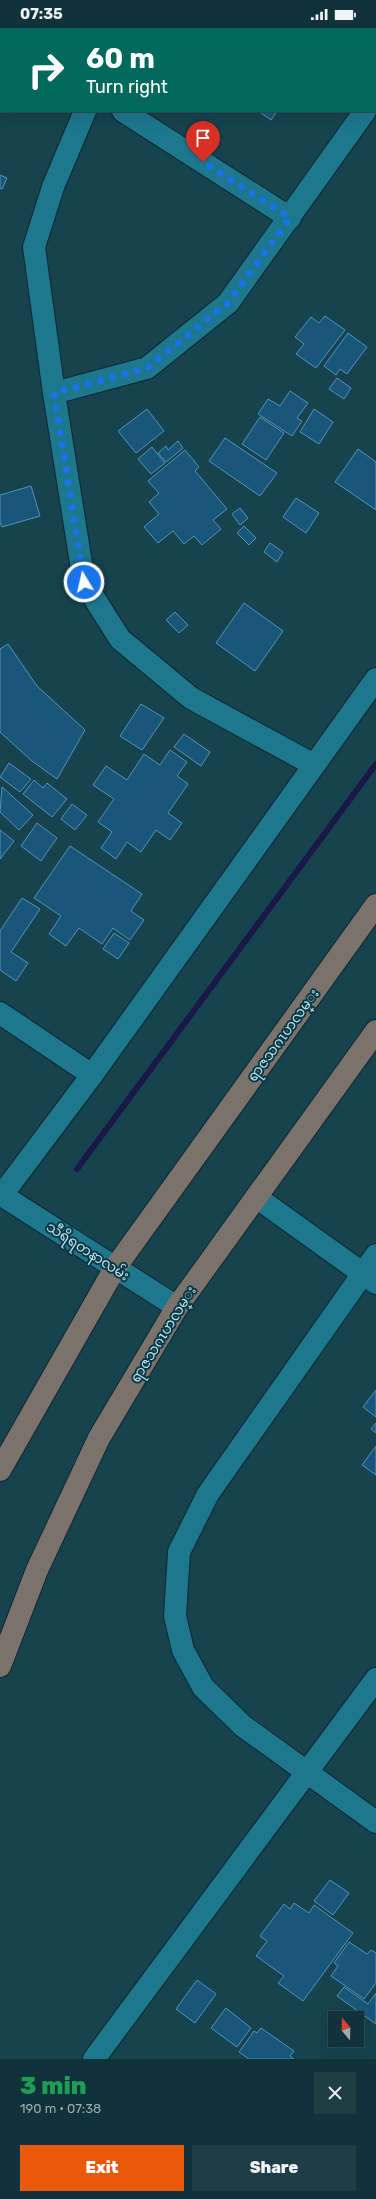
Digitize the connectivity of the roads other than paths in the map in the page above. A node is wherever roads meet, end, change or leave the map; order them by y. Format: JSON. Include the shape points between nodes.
{"nodes":[{"id":1,"x":85,"y":112,"type":"edge"},
{"id":2,"x":125,"y":112,"type":"edge"},
{"id":3,"x":364,"y":112,"type":"edge"},
{"id":4,"x":290,"y":218,"type":"junction"},
{"id":5,"x":54,"y":393,"type":"junction"},
{"id":6,"x":376,"y":679,"type":"edge"},
{"id":7,"x":314,"y":765,"type":"junction"},
{"id":8,"x":376,"y":905,"type":"edge"},
{"id":9,"x":0,"y":1014,"type":"edge"},
{"id":10,"x":376,"y":1031,"type":"edge"},
{"id":11,"x":92,"y":1075,"type":"junction"},
{"id":12,"x":1,"y":1195,"type":"edge"},
{"id":13,"x":256,"y":1197,"type":"junction"},
{"id":14,"x":376,"y":1255,"type":"edge"},
{"id":15,"x":115,"y":1268,"type":"junction"},
{"id":16,"x":369,"y":1278,"type":"edge"},
{"id":17,"x":177,"y":1307,"type":"junction"},
{"id":18,"x":0,"y":1470,"type":"edge"},
{"id":19,"x":0,"y":1666,"type":"edge"},
{"id":20,"x":376,"y":1679,"type":"edge"},
{"id":21,"x":306,"y":1773,"type":"junction"},
{"id":22,"x":376,"y":1822,"type":"edge"},
{"id":23,"x":94,"y":2059,"type":"edge"}],
"edges":[{"from":1,"to":5,"type":"street","via":[[53,187],[34,247]]},
{"from":2,"to":4,"type":"street"},
{"from":3,"to":4,"type":"street"},
{"from":4,"to":5,"type":"street","via":[[228,303],[147,368]]},
{"from":5,"to":7,"type":"street","via":[[84,582],[120,639],[191,698]]},
{"from":6,"to":7,"type":"street"},
{"from":7,"to":11,"type":"street"},
{"from":8,"to":15,"type":"main road","name":"ရာဇသဂၤဟလမ္း"},
{"from":9,"to":11,"type":"street"},
{"from":10,"to":13,"type":"main road","name":"ရာဇသဂၤဟလမ္း"},
{"from":11,"to":12,"type":"street"},
{"from":12,"to":15,"type":"street","name":"သီရိရတနာလမ်း"},
{"from":13,"to":16,"type":"street"},
{"from":13,"to":17,"type":"main road","name":"ရာဇသဂၤဟလမ္း"},
{"from":14,"to":16,"type":"street"},
{"from":15,"to":17,"type":"street","name":"သီရိရတနာလမ်း"},
{"from":15,"to":18,"type":"main road","name":"ရာဇသဂၤဟလမ္း"},
{"from":16,"to":21,"type":"street","via":[[208,1494],[179,1552],[175,1616],[183,1650],[203,1687],[243,1726]]},
{"from":17,"to":19,"type":"main road","name":"ရာဇသဂၤဟလမ္း","via":[[99,1438],[37,1570]]},
{"from":20,"to":21,"type":"street"},
{"from":21,"to":22,"type":"street"},
{"from":21,"to":23,"type":"street"}]}
